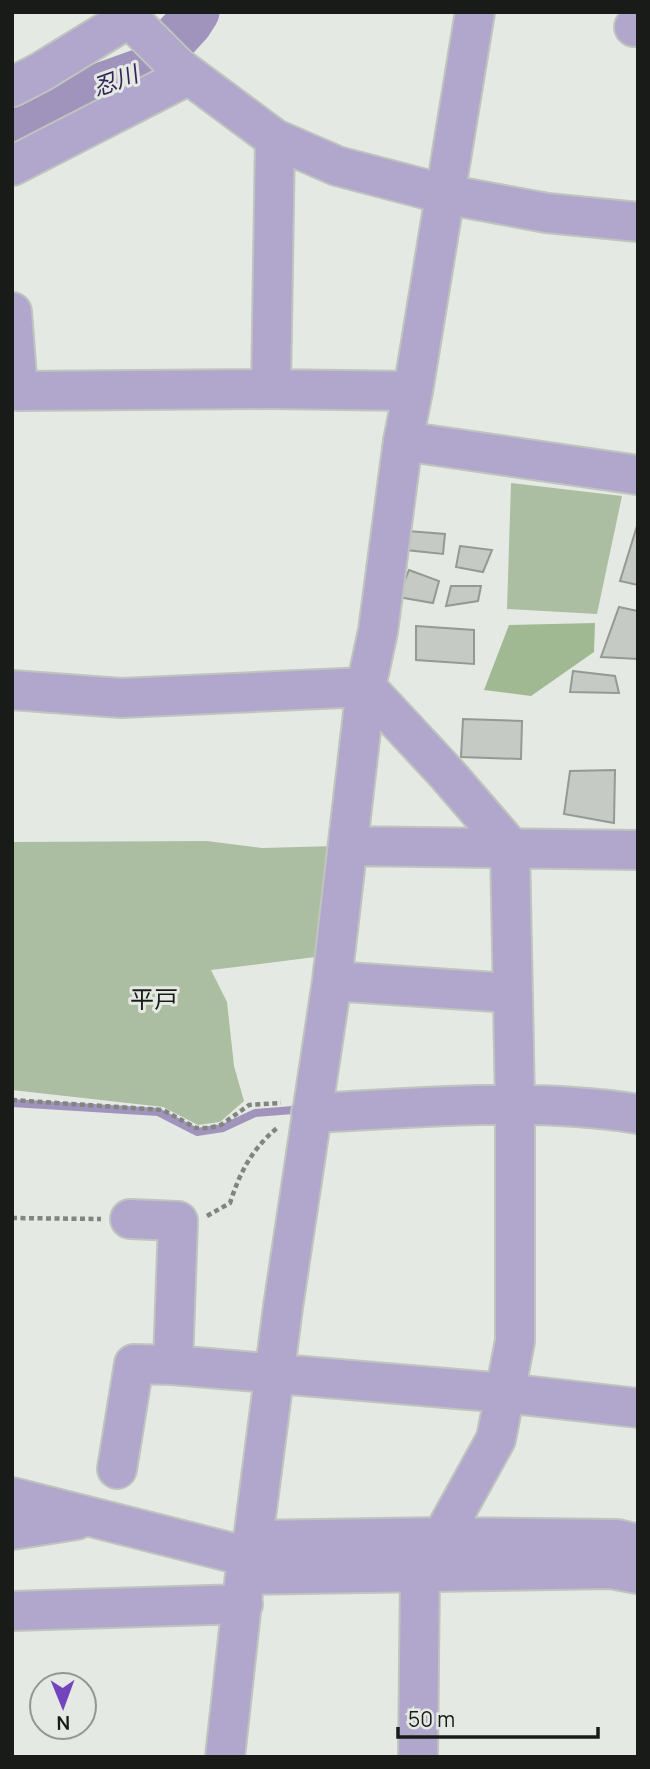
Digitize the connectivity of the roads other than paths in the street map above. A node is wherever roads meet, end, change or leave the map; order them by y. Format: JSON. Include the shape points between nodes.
{"nodes":[{"id":1,"x":475,"y":12,"type":"edge"},
{"id":2,"x":134,"y":21,"type":"edge"},
{"id":3,"x":184,"y":71,"type":"junction"},
{"id":4,"x":12,"y":87,"type":"edge"},
{"id":5,"x":275,"y":139,"type":"junction"},
{"id":6,"x":12,"y":166,"type":"edge"},
{"id":7,"x":444,"y":194,"type":"junction"},
{"id":8,"x":638,"y":222,"type":"edge"},
{"id":9,"x":12,"y":312,"type":"edge"},
{"id":10,"x":271,"y":389,"type":"junction"},
{"id":11,"x":413,"y":391,"type":"junction"},
{"id":12,"x":403,"y":441,"type":"junction"},
{"id":13,"x":638,"y":475,"type":"edge"},
{"id":14,"x":366,"y":687,"type":"junction"},
{"id":15,"x":12,"y":691,"type":"edge"},
{"id":16,"x":348,"y":846,"type":"junction"},
{"id":17,"x":510,"y":847,"type":"junction"},
{"id":18,"x":638,"y":850,"type":"edge"},
{"id":19,"x":332,"y":981,"type":"junction"},
{"id":20,"x":511,"y":993,"type":"junction"},
{"id":21,"x":515,"y":1104,"type":"junction"},
{"id":22,"x":312,"y":1107,"type":"junction"},
{"id":23,"x":638,"y":1114,"type":"edge"},
{"id":24,"x":130,"y":1219,"type":"road end"},
{"id":25,"x":173,"y":1365,"type":"junction"},
{"id":26,"x":275,"y":1374,"type":"junction"},
{"id":27,"x":505,"y":1393,"type":"junction"},
{"id":28,"x":638,"y":1408,"type":"edge"},
{"id":29,"x":117,"y":1469,"type":"dead end"},
{"id":30,"x":12,"y":1497,"type":"edge"},
{"id":31,"x":91,"y":1518,"type":"junction"},
{"id":32,"x":12,"y":1530,"type":"edge"},
{"id":33,"x":442,"y":1537,"type":"junction"},
{"id":34,"x":638,"y":1544,"type":"edge"},
{"id":35,"x":247,"y":1569,"type":"junction"},
{"id":36,"x":420,"y":1572,"type":"junction"},
{"id":37,"x":638,"y":1574,"type":"edge"},
{"id":38,"x":12,"y":1611,"type":"edge"},
{"id":39,"x":225,"y":1757,"type":"edge"},
{"id":40,"x":418,"y":1757,"type":"edge"}],
"edges":[{"from":1,"to":7,"type":"street"},
{"from":2,"to":3,"type":"street"},
{"from":2,"to":4,"type":"street"},
{"from":3,"to":5,"type":"street"},
{"from":3,"to":6,"type":"street"},
{"from":5,"to":7,"type":"street","via":[[337,166]]},
{"from":5,"to":10,"type":"street"},
{"from":7,"to":8,"type":"street","via":[[547,213]]},
{"from":7,"to":11,"type":"street"},
{"from":9,"to":10,"type":"street","via":[[18,391]]},
{"from":10,"to":11,"type":"street"},
{"from":11,"to":12,"type":"street"},
{"from":12,"to":13,"type":"street"},
{"from":12,"to":14,"type":"street","via":[[378,631]]},
{"from":14,"to":15,"type":"street","via":[[121,698]]},
{"from":14,"to":16,"type":"street"},
{"from":14,"to":17,"type":"street"},
{"from":16,"to":17,"type":"street"},
{"from":16,"to":19,"type":"street"},
{"from":17,"to":18,"type":"street"},
{"from":17,"to":20,"type":"street"},
{"from":19,"to":20,"type":"street"},
{"from":19,"to":22,"type":"street"},
{"from":20,"to":21,"type":"street"},
{"from":21,"to":22,"type":"street"},
{"from":21,"to":23,"type":"street"},
{"from":21,"to":27,"type":"street","via":[[515,1341]]},
{"from":22,"to":26,"type":"street"},
{"from":24,"to":25,"type":"street","via":[[178,1221]]},
{"from":25,"to":26,"type":"street"},
{"from":25,"to":29,"type":"street","via":[[134,1364]]},
{"from":26,"to":27,"type":"street"},
{"from":26,"to":35,"type":"street"},
{"from":27,"to":28,"type":"street"},
{"from":27,"to":33,"type":"street","via":[[496,1439]]},
{"from":30,"to":31,"type":"street"},
{"from":31,"to":32,"type":"street"},
{"from":31,"to":35,"type":"street"},
{"from":33,"to":34,"type":"street","via":[[617,1539]]},
{"from":33,"to":35,"type":"street"},
{"from":33,"to":36,"type":"street"},
{"from":35,"to":36,"type":"street"},
{"from":35,"to":38,"type":"street"},
{"from":35,"to":39,"type":"street"},
{"from":36,"to":37,"type":"street","via":[[611,1569]]},
{"from":36,"to":40,"type":"street"}]}
